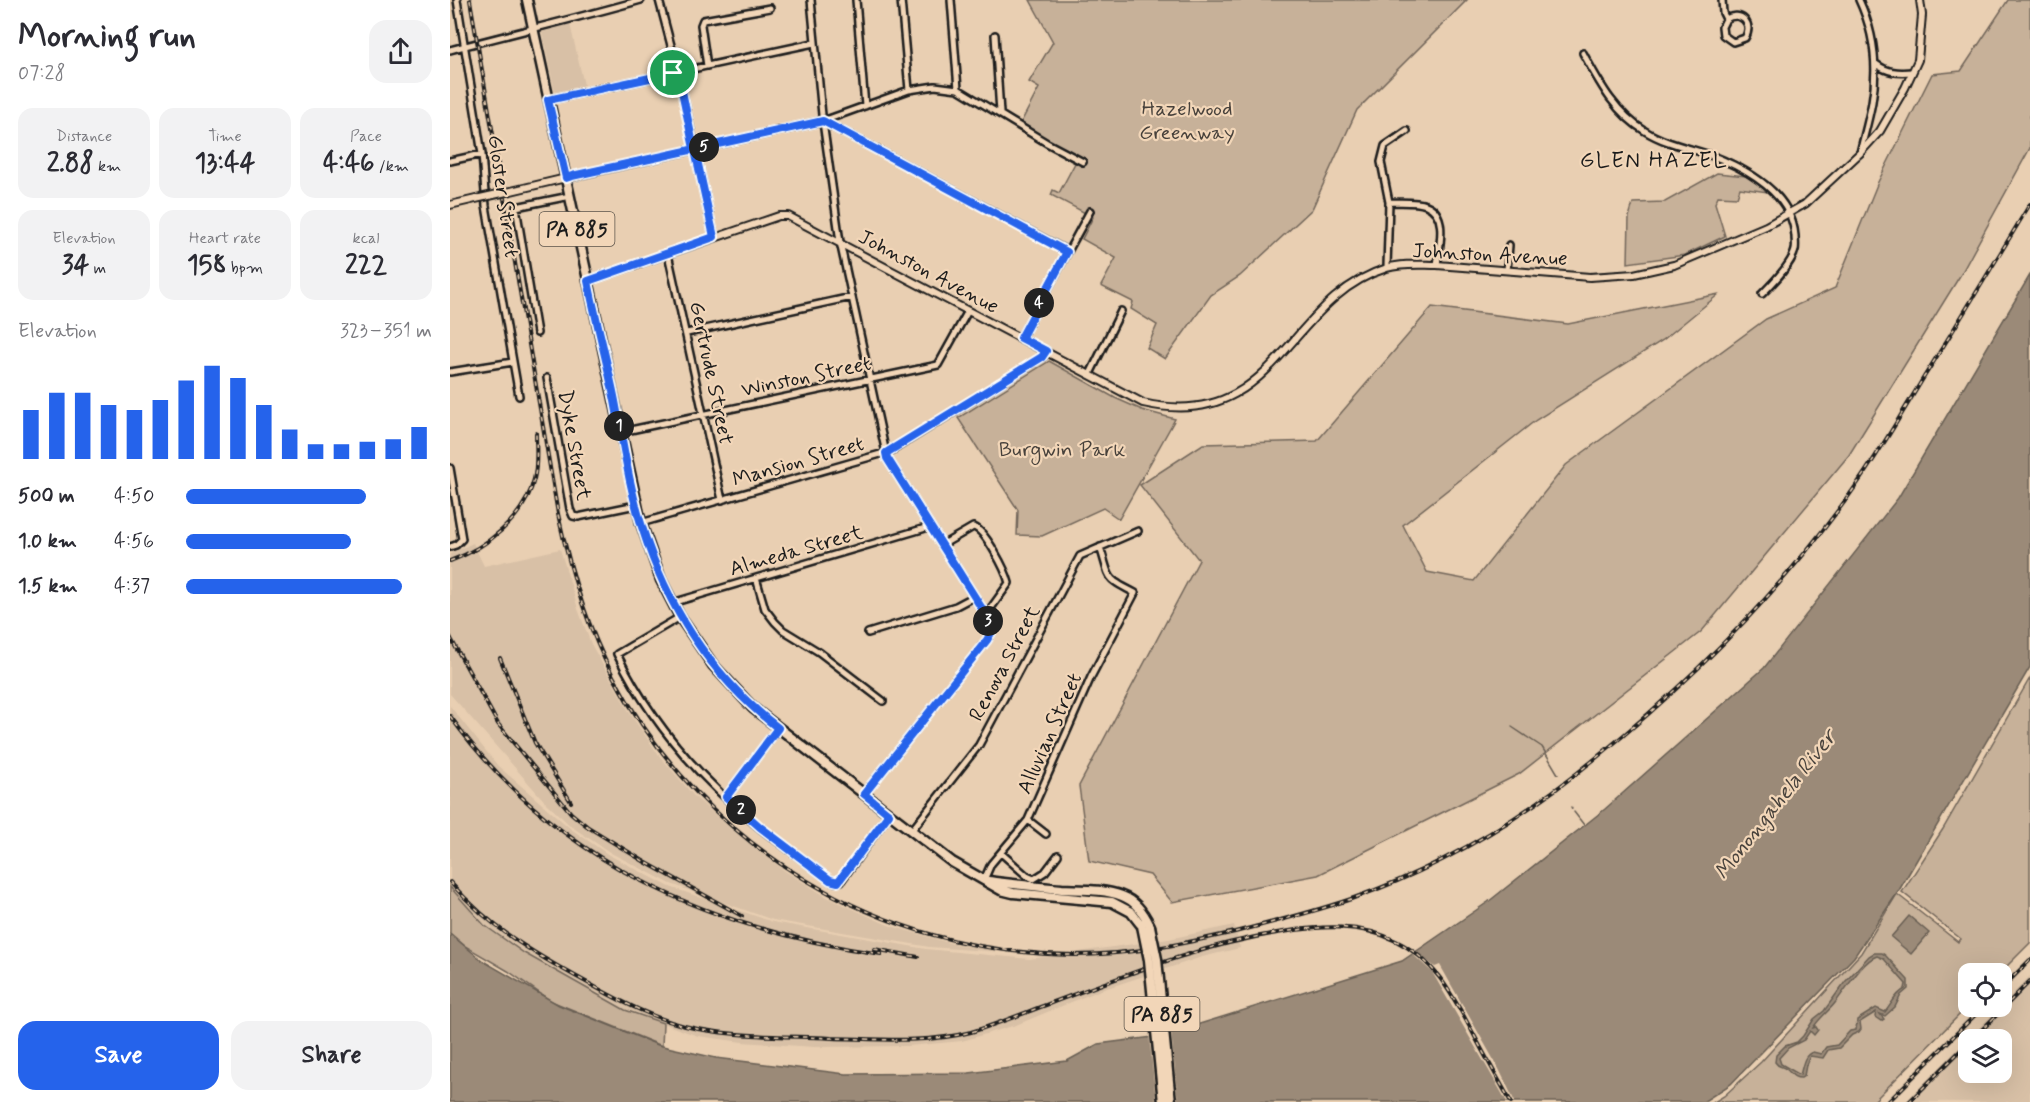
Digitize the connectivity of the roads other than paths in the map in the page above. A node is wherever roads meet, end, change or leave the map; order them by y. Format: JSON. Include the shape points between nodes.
{"nodes":[{"id":1,"x":457,"y":0,"type":"edge"},
{"id":2,"x":527,"y":0,"type":"edge"},
{"id":3,"x":641,"y":0,"type":"edge"},
{"id":4,"x":659,"y":0,"type":"edge"},
{"id":5,"x":811,"y":0,"type":"edge"},
{"id":6,"x":856,"y":0,"type":"edge"},
{"id":7,"x":901,"y":0,"type":"edge"},
{"id":8,"x":951,"y":0,"type":"edge"},
{"id":9,"x":1722,"y":0,"type":"edge"},
{"id":10,"x":1860,"y":0,"type":"edge"},
{"id":11,"x":1920,"y":0,"type":"edge"},
{"id":12,"x":770,"y":8,"type":"dead end"},
{"id":13,"x":1726,"y":19,"type":"junction"},
{"id":14,"x":533,"y":28,"type":"junction"},
{"id":15,"x":995,"y":36,"type":"dead end"},
{"id":16,"x":814,"y":43,"type":"junction"},
{"id":17,"x":464,"y":46,"type":"junction"},
{"id":18,"x":450,"y":50,"type":"edge"},
{"id":19,"x":1583,"y":53,"type":"dead end"},
{"id":20,"x":1875,"y":64,"type":"junction"},
{"id":21,"x":708,"y":66,"type":"junction"},
{"id":22,"x":678,"y":72,"type":"junction"},
{"id":23,"x":1912,"y":72,"type":"junction"},
{"id":24,"x":958,"y":89,"type":"junction"},
{"id":25,"x":909,"y":90,"type":"junction"},
{"id":26,"x":548,"y":100,"type":"junction"},
{"id":27,"x":865,"y":106,"type":"junction"},
{"id":28,"x":1000,"y":113,"type":"junction"},
{"id":29,"x":823,"y":121,"type":"junction"},
{"id":30,"x":1407,"y":131,"type":"dead end"},
{"id":31,"x":694,"y":149,"type":"junction"},
{"id":32,"x":1860,"y":153,"type":"junction"},
{"id":33,"x":482,"y":154,"type":"junction"},
{"id":34,"x":450,"y":161,"type":"edge"},
{"id":35,"x":1083,"y":162,"type":"dead end"},
{"id":36,"x":566,"y":178,"type":"junction"},
{"id":37,"x":570,"y":196,"type":"junction"},
{"id":38,"x":1389,"y":202,"type":"junction"},
{"id":39,"x":450,"y":205,"type":"edge"},
{"id":40,"x":1090,"y":211,"type":"dead end"},
{"id":41,"x":1788,"y":213,"type":"junction"},
{"id":42,"x":714,"y":237,"type":"junction"},
{"id":43,"x":840,"y":242,"type":"junction"},
{"id":44,"x":1509,"y":245,"type":"dead end"},
{"id":45,"x":1067,"y":252,"type":"junction"},
{"id":46,"x":668,"y":254,"type":"junction"},
{"id":47,"x":1437,"y":265,"type":"junction"},
{"id":48,"x":1388,"y":267,"type":"junction"},
{"id":49,"x":1507,"y":270,"type":"junction"},
{"id":50,"x":588,"y":281,"type":"junction"},
{"id":51,"x":1762,"y":294,"type":"dead end"},
{"id":52,"x":852,"y":297,"type":"junction"},
{"id":53,"x":968,"y":311,"type":"junction"},
{"id":54,"x":1121,"y":311,"type":"dead end"},
{"id":55,"x":537,"y":333,"type":"dead end"},
{"id":56,"x":687,"y":333,"type":"junction"},
{"id":57,"x":1021,"y":338,"type":"junction"},
{"id":58,"x":1046,"y":351,"type":"junction"},
{"id":59,"x":513,"y":362,"type":"junction"},
{"id":60,"x":450,"y":372,"type":"edge"},
{"id":61,"x":1090,"y":374,"type":"junction"},
{"id":62,"x":547,"y":378,"type":"dead end"},
{"id":63,"x":869,"y":379,"type":"junction"},
{"id":64,"x":519,"y":396,"type":"dead end"},
{"id":65,"x":703,"y":415,"type":"junction"},
{"id":66,"x":621,"y":432,"type":"junction"},
{"id":67,"x":886,"y":453,"type":"junction"},
{"id":68,"x":450,"y":468,"type":"edge"},
{"id":69,"x":722,"y":500,"type":"junction"},
{"id":70,"x":636,"y":505,"type":"junction"},
{"id":71,"x":641,"y":523,"type":"junction"},
{"id":72,"x":929,"y":527,"type":"junction"},
{"id":73,"x":1138,"y":531,"type":"dead end"},
{"id":74,"x":942,"y":545,"type":"junction"},
{"id":75,"x":450,"y":547,"type":"edge"},
{"id":76,"x":1100,"y":547,"type":"junction"},
{"id":77,"x":756,"y":578,"type":"junction"},
{"id":78,"x":973,"y":597,"type":"junction"},
{"id":79,"x":672,"y":603,"type":"junction"},
{"id":80,"x":986,"y":615,"type":"junction"},
{"id":81,"x":680,"y":617,"type":"junction"},
{"id":82,"x":868,"y":633,"type":"dead end"},
{"id":83,"x":883,"y":700,"type":"dead end"},
{"id":84,"x":778,"y":728,"type":"junction"},
{"id":85,"x":864,"y":794,"type":"junction"},
{"id":86,"x":726,"y":797,"type":"junction"},
{"id":87,"x":889,"y":814,"type":"junction"},
{"id":88,"x":1028,"y":820,"type":"junction"},
{"id":89,"x":912,"y":830,"type":"junction"},
{"id":90,"x":1046,"y":834,"type":"dead end"},
{"id":91,"x":1001,"y":853,"type":"junction"},
{"id":92,"x":1058,"y":855,"type":"dead end"},
{"id":93,"x":984,"y":880,"type":"junction"},
{"id":94,"x":1146,"y":926,"type":"junction"},
{"id":95,"x":1163,"y":1102,"type":"edge"},
{"id":96,"x":1171,"y":1102,"type":"edge"}],
"edges":[{"from":1,"to":17,"type":"street","name":"Gloster Street"},
{"from":2,"to":14,"type":"main road","number":"PA 885"},
{"from":3,"to":14,"type":"street"},
{"from":4,"to":22,"type":"street"},
{"from":5,"to":16,"type":"street"},
{"from":6,"to":27,"type":"street"},
{"from":7,"to":25,"type":"street"},
{"from":8,"to":24,"type":"street"},
{"from":9,"to":13,"type":"street"},
{"from":10,"to":20,"type":"street"},
{"from":11,"to":23,"type":"street","name":"Johnston Avenue","via":[[1921,40]]},
{"from":12,"to":21,"type":"street","via":[[703,20],[700,25]]},
{"from":13,"to":13,"type":"street","via":[[1722,27],[1726,39],[1738,42],[1748,35],[1749,26],[1743,18],[1735,15]]},
{"from":14,"to":17,"type":"street"},
{"from":14,"to":26,"type":"main road","number":"PA 885"},
{"from":15,"to":28,"type":"street"},
{"from":16,"to":21,"type":"street"},
{"from":16,"to":29,"type":"street"},
{"from":17,"to":18,"type":"street"},
{"from":17,"to":33,"type":"street","name":"Gloster Street"},
{"from":19,"to":41,"type":"street","via":[[1603,90],[1621,113],[1644,131],[1724,160],[1777,195]]},
{"from":20,"to":23,"type":"street","via":[[1894,73]]},
{"from":20,"to":32,"type":"street","via":[[1872,103]]},
{"from":21,"to":22,"type":"street"},
{"from":22,"to":26,"type":"street"},
{"from":22,"to":31,"type":"street"},
{"from":23,"to":32,"type":"street","name":"Johnston Avenue","via":[[1880,131]]},
{"from":24,"to":25,"type":"street","via":[[935,86]]},
{"from":24,"to":28,"type":"street"},
{"from":25,"to":27,"type":"street"},
{"from":26,"to":36,"type":"main road","number":"PA 885"},
{"from":27,"to":29,"type":"street"},
{"from":28,"to":35,"type":"street"},
{"from":29,"to":31,"type":"street"},
{"from":29,"to":43,"type":"street"},
{"from":29,"to":45,"type":"street"},
{"from":30,"to":38,"type":"street","via":[[1385,146],[1381,162]]},
{"from":31,"to":36,"type":"street"},
{"from":31,"to":42,"type":"street"},
{"from":32,"to":41,"type":"street","name":"Johnston Avenue","via":[[1805,204]]},
{"from":33,"to":34,"type":"street"},
{"from":33,"to":59,"type":"street","name":"Gloster Street","via":[[486,206]]},
{"from":36,"to":37,"type":"main road","number":"PA 885"},
{"from":36,"to":39,"type":"street","bridge":true},
{"from":37,"to":50,"type":"main road","number":"PA 885"},
{"from":37,"to":55,"type":"street","via":[[516,207]]},
{"from":38,"to":47,"type":"street","via":[[1419,203],[1435,211],[1441,228]]},
{"from":38,"to":48,"type":"street"},
{"from":40,"to":45,"type":"street"},
{"from":41,"to":49,"type":"street","name":"Johnston Avenue","via":[[1674,265],[1634,274],[1590,277]]},
{"from":41,"to":51,"type":"street","via":[[1795,232],[1795,250]]},
{"from":42,"to":43,"type":"street","name":"Johnston Avenue","via":[[785,215]]},
{"from":42,"to":46,"type":"street","name":"Johnston Avenue"},
{"from":43,"to":52,"type":"street"},
{"from":43,"to":53,"type":"street","name":"Johnston Avenue"},
{"from":44,"to":49,"type":"street"},
{"from":45,"to":57,"type":"street"},
{"from":46,"to":50,"type":"street","name":"Johnston Avenue"},
{"from":46,"to":56,"type":"street","name":"Gertrude Street"},
{"from":47,"to":48,"type":"street","name":"Johnston Avenue"},
{"from":47,"to":49,"type":"street","name":"Johnston Avenue"},
{"from":48,"to":61,"type":"street","name":"Johnston Avenue","via":[[1354,283],[1330,302],[1257,380],[1234,396],[1182,409],[1164,408],[1143,403]]},
{"from":50,"to":66,"type":"main road","number":"PA 885"},
{"from":52,"to":56,"type":"street"},
{"from":52,"to":63,"type":"street"},
{"from":53,"to":57,"type":"street","name":"Johnston Avenue"},
{"from":53,"to":63,"type":"street","name":"Winston Street","via":[[938,365]]},
{"from":54,"to":61,"type":"street"},
{"from":56,"to":65,"type":"street","name":"Gertrude Street"},
{"from":57,"to":58,"type":"street","name":"Johnston Avenue"},
{"from":58,"to":61,"type":"street","name":"Johnston Avenue"},
{"from":58,"to":67,"type":"street","name":"Mansion Street","via":[[1041,358]]},
{"from":59,"to":60,"type":"street"},
{"from":59,"to":64,"type":"street","name":"Gloster Street"},
{"from":62,"to":70,"type":"street","name":"Dyke Street","via":[[573,516]]},
{"from":63,"to":65,"type":"street","name":"Winston Street"},
{"from":63,"to":67,"type":"street"},
{"from":65,"to":66,"type":"street","name":"Winston Street"},
{"from":65,"to":69,"type":"street","name":"Gertrude Street"},
{"from":66,"to":70,"type":"main road","number":"PA 885"},
{"from":67,"to":69,"type":"street","name":"Mansion Street"},
{"from":67,"to":72,"type":"street"},
{"from":68,"to":75,"type":"street","via":[[462,539]]},
{"from":69,"to":71,"type":"street","name":"Mansion Street"},
{"from":70,"to":71,"type":"main road","number":"PA 885"},
{"from":71,"to":79,"type":"main road","number":"PA 885"},
{"from":72,"to":74,"type":"street"},
{"from":72,"to":77,"type":"street","name":"Almeda Street"},
{"from":73,"to":76,"type":"street","name":"Renova Street"},
{"from":74,"to":78,"type":"street"},
{"from":74,"to":80,"type":"street","via":[[973,527],[978,528],[1004,569],[1009,583]]},
{"from":76,"to":88,"type":"street","name":"Alluvian Street","via":[[1109,577],[1136,593],[1091,677]]},
{"from":76,"to":89,"type":"street","name":"Renova Street","via":[[1080,556],[979,745]]},
{"from":77,"to":79,"type":"street","name":"Almeda Street"},
{"from":77,"to":83,"type":"street","via":[[765,609],[783,630]]},
{"from":78,"to":80,"type":"street"},
{"from":78,"to":82,"type":"street"},
{"from":79,"to":81,"type":"main road","number":"PA 885"},
{"from":80,"to":85,"type":"street","via":[[990,637]]},
{"from":81,"to":84,"type":"main road","number":"PA 885","via":[[722,676]]},
{"from":81,"to":86,"type":"street","via":[[617,654],[655,720]]},
{"from":84,"to":85,"type":"main road","number":"PA 885"},
{"from":84,"to":86,"type":"street"},
{"from":85,"to":87,"type":"main road","number":"PA 885"},
{"from":86,"to":87,"type":"street","via":[[836,882],[841,881]]},
{"from":87,"to":89,"type":"main road","number":"PA 885"},
{"from":88,"to":90,"type":"street"},
{"from":88,"to":91,"type":"street","name":"Alluvian Street"},
{"from":89,"to":93,"type":"main road","number":"PA 885","via":[[952,862]]},
{"from":91,"to":92,"type":"street","via":[[1034,879]]},
{"from":91,"to":93,"type":"street","name":"Alluvian Street"},
{"from":93,"to":94,"type":"main road","number":"PA 885","via":[[1013,893],[1112,902]]},
{"from":94,"to":95,"type":"main road","number":"PA 885","bridge":true},
{"from":94,"to":96,"type":"main road","number":"PA 885","bridge":true,"via":[[1157,958]]}]}
